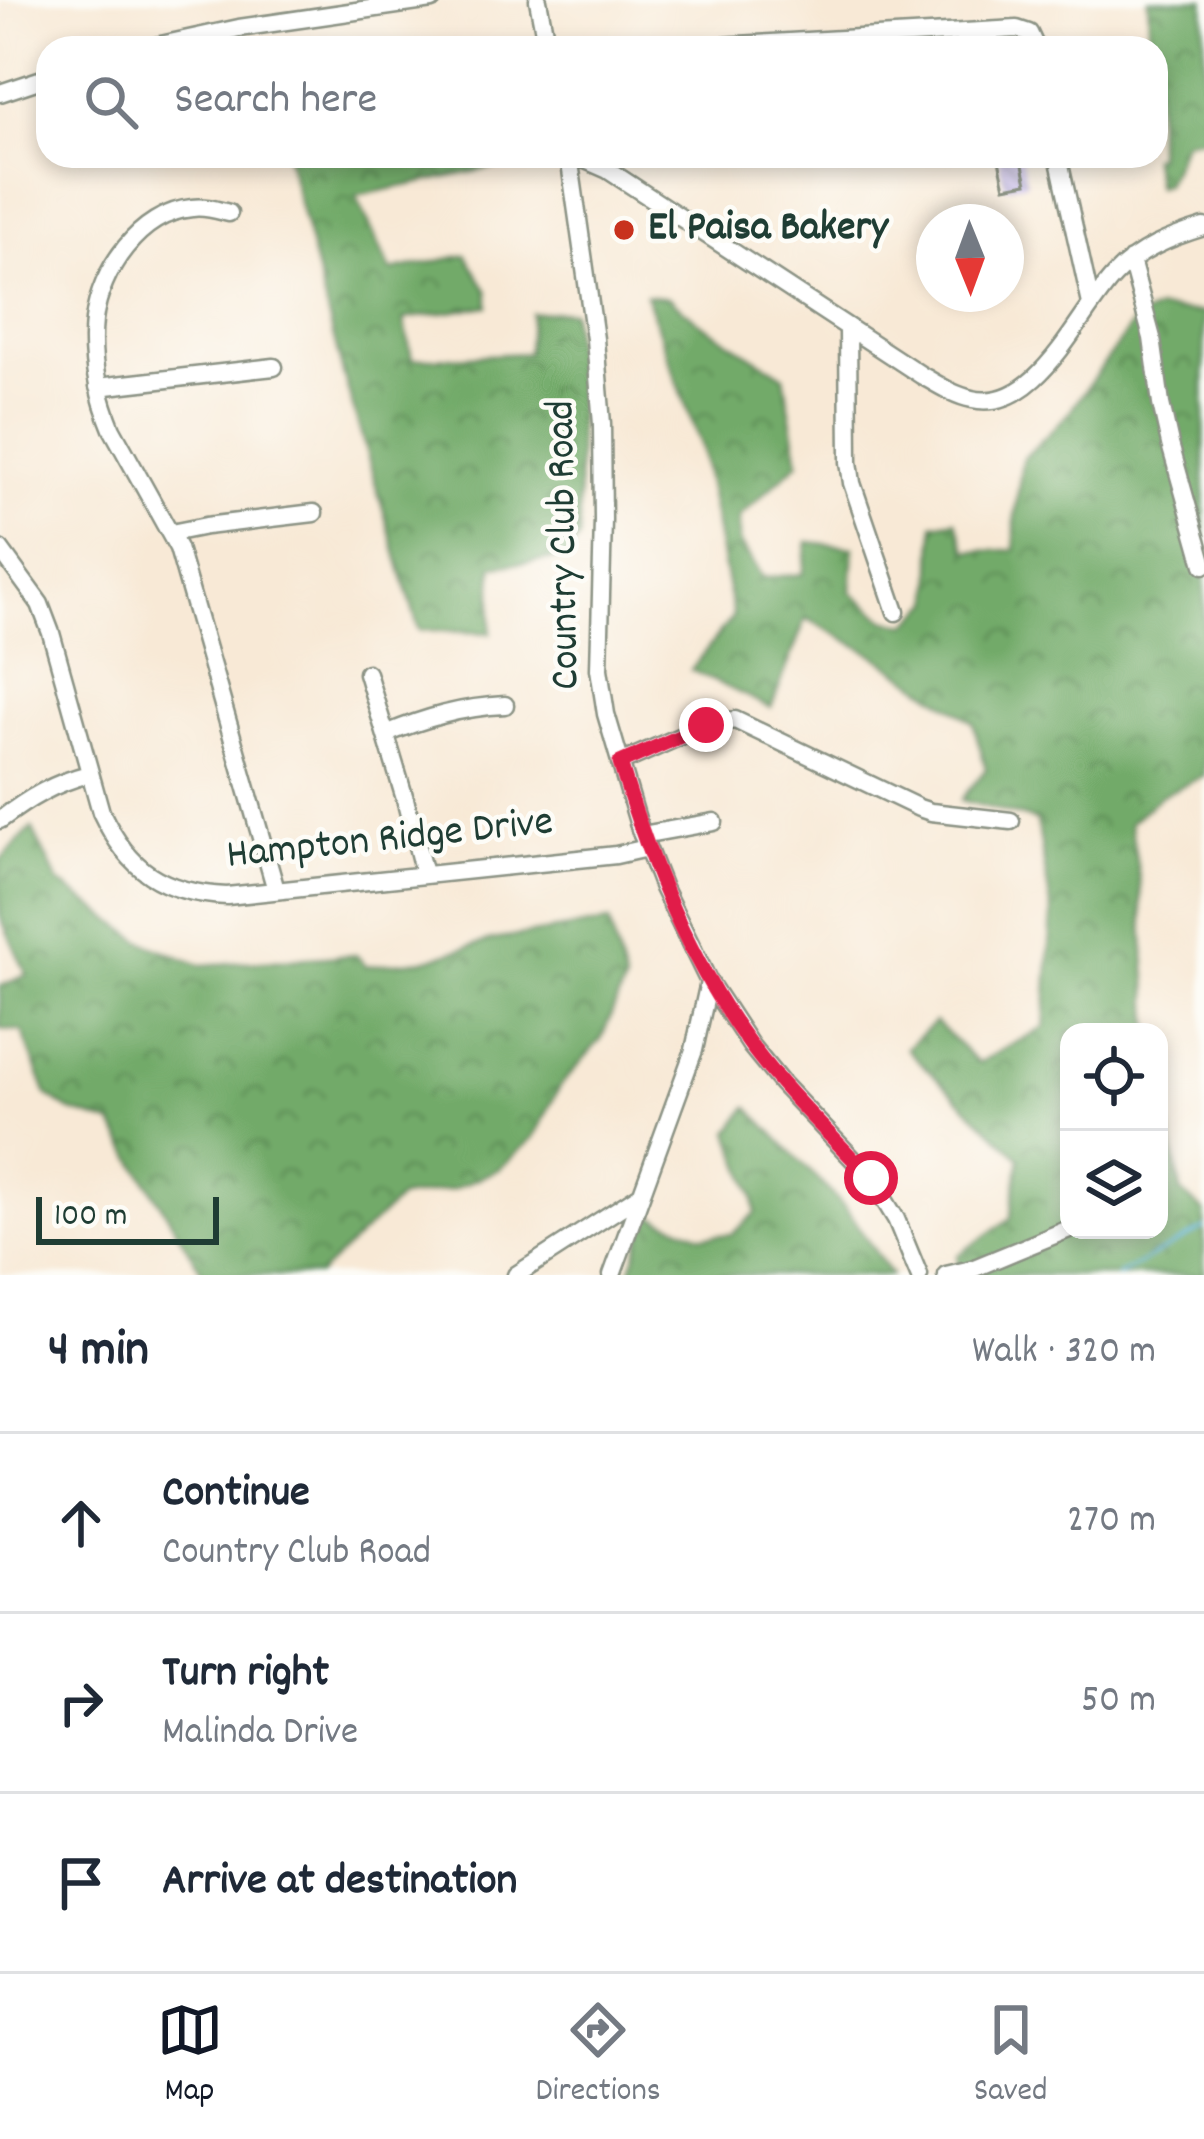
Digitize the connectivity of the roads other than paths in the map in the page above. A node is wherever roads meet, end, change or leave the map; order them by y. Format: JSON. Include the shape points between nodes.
{"nodes":[{"id":1,"x":432,"y":0,"type":"edge"},
{"id":2,"x":538,"y":0,"type":"edge"},
{"id":3,"x":202,"y":36,"type":"edge"},
{"id":4,"x":546,"y":36,"type":"edge"},
{"id":5,"x":884,"y":36,"type":"edge"},
{"id":6,"x":1030,"y":36,"type":"edge"},
{"id":7,"x":36,"y":81,"type":"edge"},
{"id":8,"x":0,"y":92,"type":"edge"},
{"id":9,"x":574,"y":168,"type":"edge"},
{"id":10,"x":603,"y":168,"type":"edge"},
{"id":11,"x":1061,"y":168,"type":"edge"},
{"id":12,"x":229,"y":212,"type":"dead end"},
{"id":13,"x":1204,"y":226,"type":"edge"},
{"id":14,"x":1131,"y":260,"type":"junction"},
{"id":15,"x":1091,"y":304,"type":"junction"},
{"id":16,"x":848,"y":328,"type":"junction"},
{"id":17,"x":274,"y":367,"type":"dead end"},
{"id":18,"x":98,"y":387,"type":"junction"},
{"id":19,"x":314,"y":513,"type":"dead end"},
{"id":20,"x":171,"y":533,"type":"junction"},
{"id":21,"x":0,"y":549,"type":"edge"},
{"id":22,"x":1204,"y":566,"type":"edge"},
{"id":23,"x":896,"y":612,"type":"dead end"},
{"id":24,"x":367,"y":673,"type":"dead end"},
{"id":25,"x":505,"y":705,"type":"dead end"},
{"id":26,"x":386,"y":734,"type":"junction"},
{"id":27,"x":620,"y":763,"type":"junction"},
{"id":28,"x":89,"y":774,"type":"junction"},
{"id":29,"x":0,"y":820,"type":"edge"},
{"id":30,"x":1011,"y":821,"type":"dead end"},
{"id":31,"x":714,"y":822,"type":"dead end"},
{"id":32,"x":644,"y":842,"type":"junction"},
{"id":33,"x":424,"y":874,"type":"junction"},
{"id":34,"x":276,"y":890,"type":"junction"},
{"id":35,"x":709,"y":982,"type":"junction"},
{"id":36,"x":640,"y":1194,"type":"junction"},
{"id":37,"x":1060,"y":1233,"type":"edge"},
{"id":38,"x":516,"y":1275,"type":"edge"},
{"id":39,"x":612,"y":1275,"type":"edge"},
{"id":40,"x":920,"y":1275,"type":"edge"},
{"id":41,"x":946,"y":1275,"type":"edge"}],
"edges":[{"from":1,"to":3,"type":"street"},
{"from":2,"to":4,"type":"street"},
{"from":5,"to":6,"type":"street","via":[[1017,28]]},
{"from":7,"to":8,"type":"street"},
{"from":9,"to":27,"type":"street","name":"Country Club Road","via":[[602,424],[598,669]]},
{"from":10,"to":16,"type":"street"},
{"from":11,"to":15,"type":"street"},
{"from":12,"to":18,"type":"street","via":[[178,210],[124,250],[97,304]]},
{"from":13,"to":14,"type":"street"},
{"from":14,"to":15,"type":"street"},
{"from":14,"to":22,"type":"street"},
{"from":15,"to":16,"type":"street","via":[[1037,376],[992,400],[945,389]]},
{"from":16,"to":23,"type":"street","via":[[852,483]]},
{"from":17,"to":18,"type":"street"},
{"from":18,"to":20,"type":"street","via":[[112,429]]},
{"from":19,"to":20,"type":"street"},
{"from":20,"to":34,"type":"street"},
{"from":21,"to":28,"type":"street","name":"Hampton Ridge Drive","via":[[40,604]]},
{"from":24,"to":26,"type":"street"},
{"from":25,"to":26,"type":"street","via":[[440,714]]},
{"from":26,"to":33,"type":"street"},
{"from":27,"to":30,"type":"street","via":[[735,720],[920,808]]},
{"from":27,"to":32,"type":"street","name":"Country Club Road"},
{"from":28,"to":29,"type":"street","via":[[53,784]]},
{"from":28,"to":34,"type":"street","name":"Hampton Ridge Drive","via":[[114,839],[158,882],[201,895]]},
{"from":31,"to":32,"type":"street","name":"Hampton Ridge Drive"},
{"from":32,"to":33,"type":"street","name":"Hampton Ridge Drive","via":[[616,855]]},
{"from":32,"to":35,"type":"street","name":"Country Club Road"},
{"from":33,"to":34,"type":"street","name":"Hampton Ridge Drive"},
{"from":35,"to":36,"type":"street","via":[[694,1050]]},
{"from":35,"to":40,"type":"street","name":"Country Club Road","via":[[782,1084],[871,1178]]},
{"from":36,"to":38,"type":"street"},
{"from":36,"to":39,"type":"street"},
{"from":37,"to":41,"type":"street"}]}
